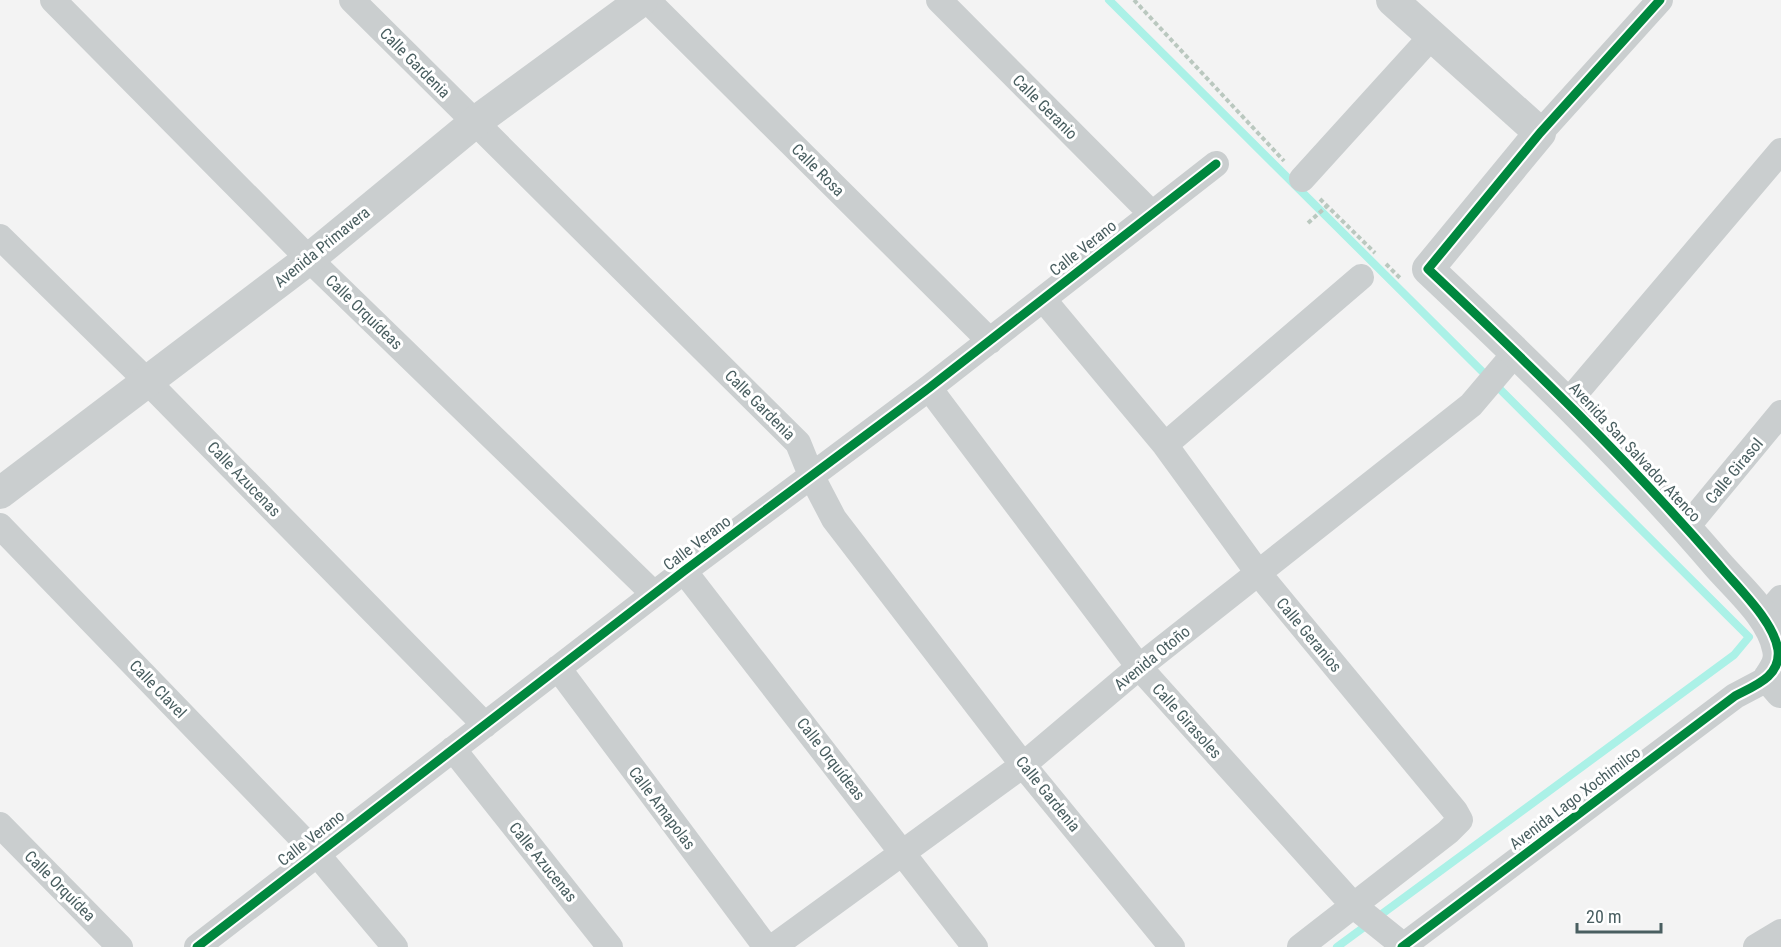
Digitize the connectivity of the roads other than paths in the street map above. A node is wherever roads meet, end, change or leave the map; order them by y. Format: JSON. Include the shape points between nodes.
{"nodes":[{"id":1,"x":53,"y":0,"type":"edge"},
{"id":2,"x":352,"y":0,"type":"edge"},
{"id":3,"x":645,"y":0,"type":"edge"},
{"id":4,"x":939,"y":0,"type":"edge"},
{"id":5,"x":1392,"y":0,"type":"edge"},
{"id":6,"x":1660,"y":0,"type":"edge"},
{"id":7,"x":1431,"y":37,"type":"junction"},
{"id":8,"x":474,"y":123,"type":"junction"},
{"id":9,"x":1540,"y":133,"type":"junction"},
{"id":10,"x":1781,"y":151,"type":"edge"},
{"id":11,"x":1216,"y":164,"type":"dead end"},
{"id":12,"x":1302,"y":179,"type":"road end"},
{"id":13,"x":1152,"y":214,"type":"junction"},
{"id":14,"x":0,"y":237,"type":"edge"},
{"id":15,"x":309,"y":259,"type":"junction"},
{"id":16,"x":1361,"y":277,"type":"dead end"},
{"id":17,"x":1043,"y":298,"type":"junction"},
{"id":18,"x":990,"y":341,"type":"junction"},
{"id":19,"x":1509,"y":359,"type":"junction"},
{"id":20,"x":147,"y":381,"type":"junction"},
{"id":21,"x":929,"y":388,"type":"junction"},
{"id":22,"x":1568,"y":402,"type":"junction"},
{"id":23,"x":1781,"y":414,"type":"edge"},
{"id":24,"x":1165,"y":445,"type":"junction"},
{"id":25,"x":811,"y":475,"type":"junction"},
{"id":26,"x":0,"y":493,"type":"edge"},
{"id":27,"x":0,"y":526,"type":"edge"},
{"id":28,"x":1686,"y":528,"type":"junction"},
{"id":29,"x":684,"y":572,"type":"junction"},
{"id":30,"x":1259,"y":574,"type":"junction"},
{"id":31,"x":654,"y":594,"type":"junction"},
{"id":32,"x":1773,"y":608,"type":"edge"},
{"id":33,"x":1139,"y":667,"type":"junction"},
{"id":34,"x":558,"y":668,"type":"junction"},
{"id":35,"x":1775,"y":685,"type":"edge"},
{"id":36,"x":485,"y":725,"type":"junction"},
{"id":37,"x":453,"y":749,"type":"junction"},
{"id":38,"x":1023,"y":765,"type":"junction"},
{"id":39,"x":0,"y":825,"type":"edge"},
{"id":40,"x":316,"y":853,"type":"junction"},
{"id":41,"x":905,"y":853,"type":"junction"},
{"id":42,"x":1360,"y":912,"type":"junction"},
{"id":43,"x":1781,"y":932,"type":"edge"},
{"id":44,"x":1399,"y":943,"type":"edge"},
{"id":45,"x":120,"y":947,"type":"edge"},
{"id":46,"x":197,"y":947,"type":"edge"},
{"id":47,"x":395,"y":947,"type":"edge"},
{"id":48,"x":610,"y":947,"type":"edge"},
{"id":49,"x":766,"y":947,"type":"edge"},
{"id":50,"x":773,"y":947,"type":"edge"},
{"id":51,"x":975,"y":947,"type":"edge"},
{"id":52,"x":1172,"y":947,"type":"edge"},
{"id":53,"x":1300,"y":947,"type":"edge"},
{"id":54,"x":1756,"y":947,"type":"edge"}],
"edges":[{"from":1,"to":15,"type":"street","name":"Calle Orquídeas"},
{"from":2,"to":8,"type":"street","name":"Calle Gardenia"},
{"from":3,"to":8,"type":"street","name":"Avenida Primavera"},
{"from":3,"to":18,"type":"street","name":"Calle Rosa"},
{"from":4,"to":13,"type":"street","name":"Calle Geranio"},
{"from":5,"to":7,"type":"street"},
{"from":6,"to":9,"type":"street"},
{"from":7,"to":9,"type":"street"},
{"from":7,"to":12,"type":"street"},
{"from":8,"to":15,"type":"street","name":"Avenida Primavera"},
{"from":8,"to":25,"type":"street","name":"Calle Gardenia","via":[[798,443]]},
{"from":9,"to":19,"type":"street","name":"Avenida San Salvador Atenco","via":[[1428,269]]},
{"from":10,"to":22,"type":"street"},
{"from":11,"to":13,"type":"street","name":"Calle Verano"},
{"from":13,"to":17,"type":"street","name":"Calle Verano"},
{"from":14,"to":20,"type":"street","name":"Calle Azucenas"},
{"from":15,"to":20,"type":"street","name":"Avenida Primavera"},
{"from":15,"to":31,"type":"street","name":"Calle Orquídeas"},
{"from":16,"to":24,"type":"street"},
{"from":17,"to":18,"type":"street","name":"Calle Verano"},
{"from":17,"to":24,"type":"street","name":"Calle Geranios"},
{"from":18,"to":21,"type":"street","name":"Calle Verano"},
{"from":19,"to":22,"type":"street","name":"Avenida San Salvador Atenco"},
{"from":19,"to":30,"type":"street","name":"Avenida Otoño","via":[[1471,405]]},
{"from":20,"to":26,"type":"street","name":"Avenida Primavera"},
{"from":20,"to":36,"type":"street","name":"Calle Azucenas"},
{"from":21,"to":25,"type":"street","name":"Calle Verano"},
{"from":21,"to":33,"type":"street","name":"Calle Girasoles"},
{"from":22,"to":28,"type":"street","name":"Avenida San Salvador Atenco"},
{"from":23,"to":28,"type":"street","name":"Calle Girasol"},
{"from":24,"to":30,"type":"street","name":"Calle Geranios"},
{"from":25,"to":29,"type":"street","name":"Calle Verano"},
{"from":25,"to":38,"type":"street","name":"Calle Gardenia","via":[[834,519]]},
{"from":27,"to":40,"type":"street","name":"Calle Clavel"},
{"from":28,"to":32,"type":"street","name":"Avenida San Salvador Atenco"},
{"from":29,"to":31,"type":"street","name":"Calle Verano"},
{"from":29,"to":41,"type":"street","name":"Calle Orquídeas"},
{"from":30,"to":33,"type":"street","name":"Avenida Otoño"},
{"from":30,"to":42,"type":"street","name":"Calle Geranios","via":[[1460,820]]},
{"from":31,"to":34,"type":"street","name":"Calle Verano"},
{"from":32,"to":35,"type":"street","name":"Avenida San Salvador Atenco","via":[[1779,650]]},
{"from":33,"to":38,"type":"street","name":"Avenida Otoño"},
{"from":33,"to":42,"type":"street","name":"Calle Girasoles"},
{"from":34,"to":36,"type":"street","name":"Calle Verano"},
{"from":34,"to":49,"type":"street","name":"Calle Amapolas"},
{"from":35,"to":44,"type":"street","name":"Avenida Lago Xochimilco","via":[[1735,696]]},
{"from":36,"to":37,"type":"street","name":"Calle Verano"},
{"from":37,"to":40,"type":"street","name":"Calle Verano"},
{"from":37,"to":48,"type":"street","name":"Calle Azucenas"},
{"from":38,"to":41,"type":"street","name":"Avenida Otoño"},
{"from":38,"to":52,"type":"street","name":"Calle Gardenia"},
{"from":39,"to":45,"type":"street","name":"Calle Orquídea"},
{"from":40,"to":46,"type":"street","name":"Calle Verano"},
{"from":40,"to":47,"type":"street","name":"Calle Clavel"},
{"from":41,"to":50,"type":"street","name":"Avenida Otoño"},
{"from":41,"to":51,"type":"street","name":"Calle Orquídeas"},
{"from":42,"to":44,"type":"street","name":"Calle Girasoles"},
{"from":42,"to":53,"type":"street"},
{"from":43,"to":54,"type":"street"}]}
